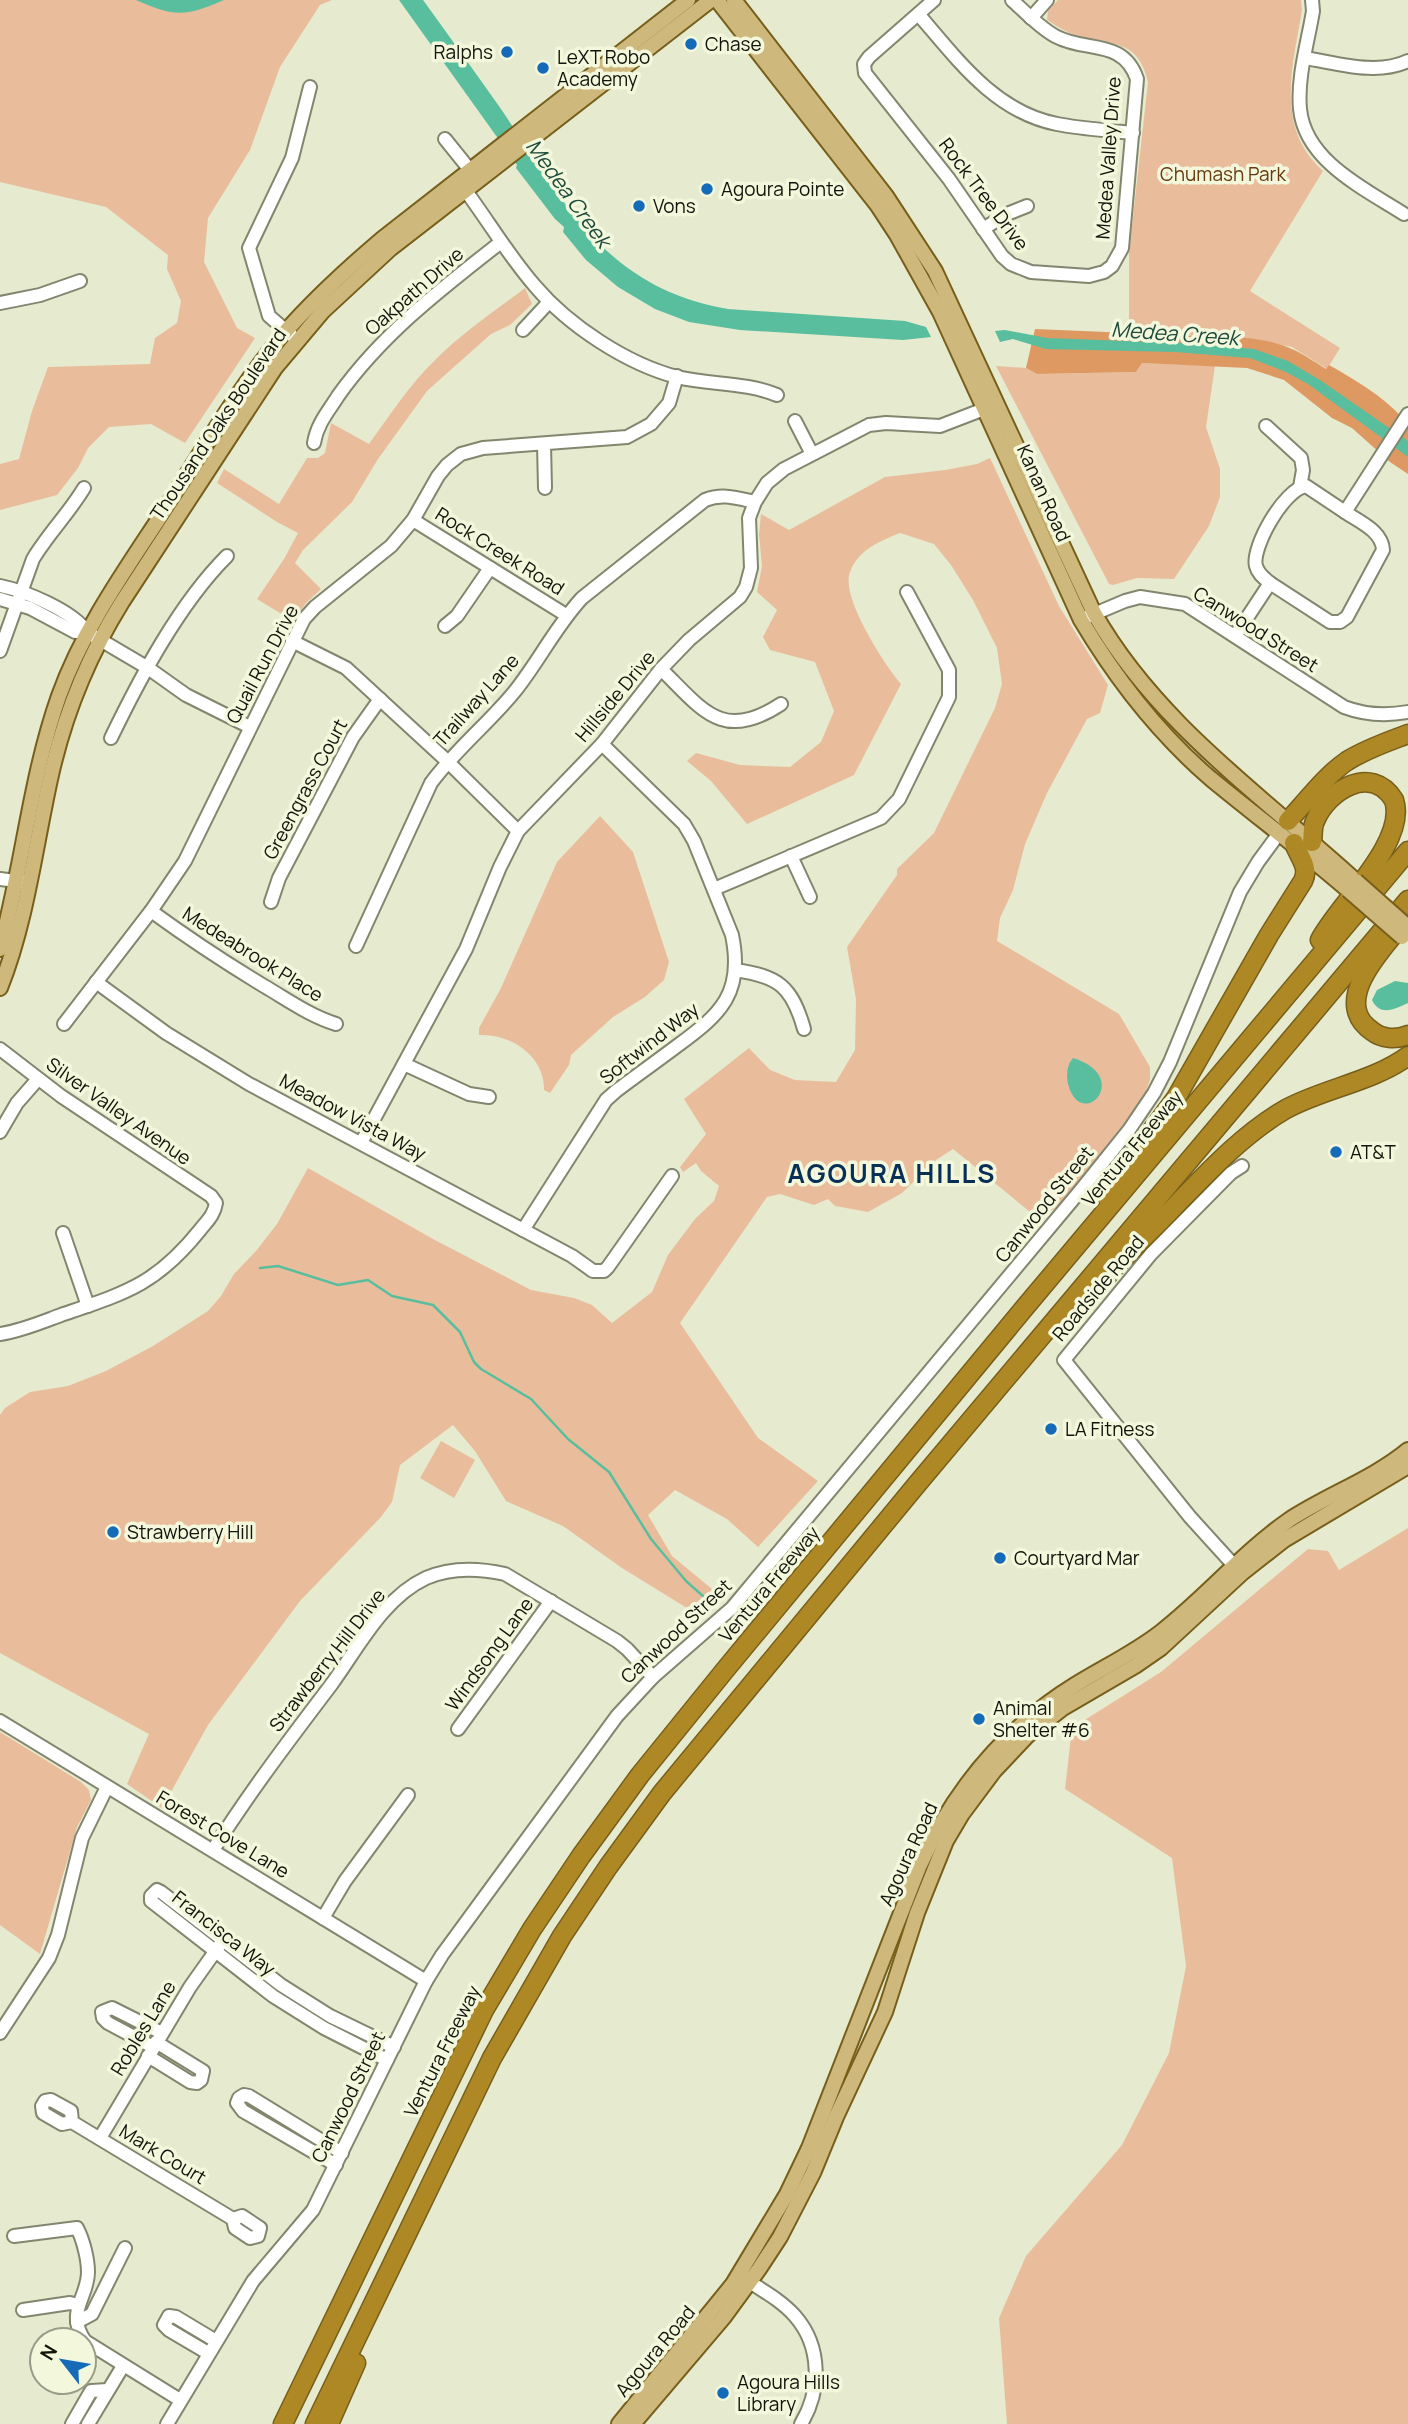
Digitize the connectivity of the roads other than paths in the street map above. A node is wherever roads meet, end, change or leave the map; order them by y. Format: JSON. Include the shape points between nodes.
{"nodes":[{"id":1,"x":688,"y":0,"type":"edge"},
{"id":2,"x":711,"y":0,"type":"edge"},
{"id":3,"x":717,"y":0,"type":"edge"},
{"id":4,"x":734,"y":0,"type":"edge"},
{"id":5,"x":934,"y":0,"type":"edge"},
{"id":6,"x":1012,"y":0,"type":"edge"},
{"id":7,"x":1047,"y":0,"type":"edge"},
{"id":8,"x":1312,"y":0,"type":"edge"},
{"id":9,"x":919,"y":15,"type":"junction"},
{"id":10,"x":1031,"y":18,"type":"junction"},
{"id":11,"x":1305,"y":58,"type":"junction"},
{"id":12,"x":1408,"y":61,"type":"edge"},
{"id":13,"x":310,"y":87,"type":"dead end"},
{"id":14,"x":1133,"y":133,"type":"junction"},
{"id":15,"x":445,"y":139,"type":"dead end"},
{"id":16,"x":521,"y":140,"type":"junction"},
{"id":17,"x":505,"y":151,"type":"junction"},
{"id":18,"x":470,"y":170,"type":"junction"},
{"id":19,"x":462,"y":185,"type":"junction"},
{"id":20,"x":1027,"y":206,"type":"dead end"},
{"id":21,"x":1404,"y":214,"type":"dead end"},
{"id":22,"x":983,"y":229,"type":"junction"},
{"id":23,"x":501,"y":242,"type":"junction"},
{"id":24,"x":1112,"y":266,"type":"joint"},
{"id":25,"x":80,"y":281,"type":"dead end"},
{"id":26,"x":549,"y":302,"type":"junction"},
{"id":27,"x":0,"y":303,"type":"edge"},
{"id":28,"x":523,"y":330,"type":"dead end"},
{"id":29,"x":291,"y":336,"type":"junction"},
{"id":30,"x":677,"y":376,"type":"junction"},
{"id":31,"x":776,"y":395,"type":"dead end"},
{"id":32,"x":991,"y":406,"type":"junction"},
{"id":33,"x":1406,"y":418,"type":"edge"},
{"id":34,"x":795,"y":421,"type":"dead end"},
{"id":35,"x":1266,"y":426,"type":"dead end"},
{"id":36,"x":314,"y":443,"type":"dead end"},
{"id":37,"x":544,"y":444,"type":"junction"},
{"id":38,"x":812,"y":454,"type":"junction"},
{"id":39,"x":1300,"y":487,"type":"junction"},
{"id":40,"x":84,"y":488,"type":"dead end"},
{"id":41,"x":545,"y":488,"type":"dead end"},
{"id":42,"x":755,"y":502,"type":"junction"},
{"id":43,"x":1345,"y":512,"type":"junction"},
{"id":44,"x":413,"y":520,"type":"junction"},
{"id":45,"x":227,"y":556,"type":"dead end"},
{"id":46,"x":490,"y":568,"type":"junction"},
{"id":47,"x":1270,"y":583,"type":"junction"},
{"id":48,"x":0,"y":586,"type":"edge"},
{"id":49,"x":907,"y":592,"type":"dead end"},
{"id":50,"x":18,"y":598,"type":"junction"},
{"id":51,"x":0,"y":599,"type":"edge"},
{"id":52,"x":566,"y":615,"type":"junction"},
{"id":53,"x":1088,"y":617,"type":"junction"},
{"id":54,"x":445,"y":626,"type":"dead end"},
{"id":55,"x":94,"y":635,"type":"junction"},
{"id":56,"x":1235,"y":636,"type":"junction"},
{"id":57,"x":292,"y":641,"type":"junction"},
{"id":58,"x":0,"y":651,"type":"edge"},
{"id":59,"x":148,"y":668,"type":"junction"},
{"id":60,"x":661,"y":669,"type":"junction"},
{"id":61,"x":380,"y":699,"type":"junction"},
{"id":62,"x":781,"y":704,"type":"dead end"},
{"id":63,"x":1408,"y":712,"type":"edge"},
{"id":64,"x":250,"y":727,"type":"junction"},
{"id":65,"x":1408,"y":734,"type":"edge"},
{"id":66,"x":111,"y":738,"type":"dead end"},
{"id":67,"x":602,"y":744,"type":"junction"},
{"id":68,"x":447,"y":761,"type":"junction"},
{"id":69,"x":518,"y":831,"type":"junction"},
{"id":70,"x":1294,"y":835,"type":"junction"},
{"id":71,"x":1408,"y":851,"type":"edge"},
{"id":72,"x":791,"y":856,"type":"junction"},
{"id":73,"x":0,"y":878,"type":"edge"},
{"id":74,"x":23,"y":883,"type":"junction"},
{"id":75,"x":714,"y":889,"type":"junction"},
{"id":76,"x":810,"y":897,"type":"dead end"},
{"id":77,"x":1408,"y":900,"type":"edge"},
{"id":78,"x":271,"y":902,"type":"dead end"},
{"id":79,"x":151,"y":911,"type":"junction"},
{"id":80,"x":1408,"y":917,"type":"edge"},
{"id":81,"x":1406,"y":935,"type":"edge"},
{"id":82,"x":356,"y":946,"type":"dead end"},
{"id":83,"x":0,"y":949,"type":"edge"},
{"id":84,"x":735,"y":971,"type":"junction"},
{"id":85,"x":96,"y":982,"type":"junction"},
{"id":86,"x":1298,"y":983,"type":"junction"},
{"id":87,"x":0,"y":988,"type":"edge"},
{"id":88,"x":64,"y":1024,"type":"dead end"},
{"id":89,"x":336,"y":1024,"type":"dead end"},
{"id":90,"x":804,"y":1029,"type":"dead end"},
{"id":91,"x":1408,"y":1035,"type":"edge"},
{"id":92,"x":0,"y":1049,"type":"edge"},
{"id":93,"x":1408,"y":1056,"type":"edge"},
{"id":94,"x":404,"y":1065,"type":"junction"},
{"id":95,"x":38,"y":1079,"type":"junction"},
{"id":96,"x":489,"y":1097,"type":"dead end"},
{"id":97,"x":0,"y":1132,"type":"edge"},
{"id":98,"x":361,"y":1143,"type":"junction"},
{"id":99,"x":1242,"y":1166,"type":"dead end"},
{"id":100,"x":672,"y":1176,"type":"dead end"},
{"id":101,"x":523,"y":1230,"type":"junction"},
{"id":102,"x":63,"y":1233,"type":"dead end"},
{"id":103,"x":88,"y":1306,"type":"junction"},
{"id":104,"x":1026,"y":1307,"type":"junction"},
{"id":105,"x":0,"y":1334,"type":"edge"},
{"id":106,"x":1024,"y":1357,"type":"junction"},
{"id":107,"x":1408,"y":1450,"type":"edge"},
{"id":108,"x":1408,"y":1465,"type":"edge"},
{"id":109,"x":1238,"y":1569,"type":"junction"},
{"id":110,"x":551,"y":1601,"type":"junction"},
{"id":111,"x":653,"y":1677,"type":"junction"},
{"id":112,"x":0,"y":1721,"type":"edge"},
{"id":113,"x":457,"y":1729,"type":"dead end"},
{"id":114,"x":107,"y":1787,"type":"junction"},
{"id":115,"x":408,"y":1794,"type":"dead end"},
{"id":116,"x":213,"y":1850,"type":"junction"},
{"id":117,"x":910,"y":1910,"type":"junction"},
{"id":118,"x":323,"y":1917,"type":"junction"},
{"id":119,"x":220,"y":1946,"type":"junction"},
{"id":120,"x":426,"y":1980,"type":"junction"},
{"id":121,"x":327,"y":2022,"type":"junction"},
{"id":122,"x":0,"y":2032,"type":"edge"},
{"id":123,"x":394,"y":2047,"type":"junction"},
{"id":124,"x":387,"y":2060,"type":"junction"},
{"id":125,"x":284,"y":2118,"type":"junction"},
{"id":126,"x":72,"y":2122,"type":"dead end"},
{"id":127,"x":276,"y":2131,"type":"junction"},
{"id":128,"x":100,"y":2138,"type":"junction"},
{"id":129,"x":342,"y":2153,"type":"junction"},
{"id":130,"x":336,"y":2165,"type":"junction"},
{"id":131,"x":807,"y":2170,"type":"junction"},
{"id":132,"x":233,"y":2219,"type":"dead end"},
{"id":133,"x":14,"y":2236,"type":"dead end"},
{"id":134,"x":125,"y":2248,"type":"dead end"},
{"id":135,"x":358,"y":2268,"type":"junction"},
{"id":136,"x":745,"y":2279,"type":"junction"},
{"id":137,"x":78,"y":2305,"type":"junction"},
{"id":138,"x":23,"y":2310,"type":"dead end"},
{"id":139,"x":369,"y":2311,"type":"junction"},
{"id":140,"x":76,"y":2322,"type":"junction"},
{"id":141,"x":216,"y":2341,"type":"junction"},
{"id":142,"x":208,"y":2353,"type":"junction"},
{"id":143,"x":123,"y":2365,"type":"junction"},
{"id":144,"x":108,"y":2390,"type":"junction"},
{"id":145,"x":180,"y":2400,"type":"junction"},
{"id":146,"x":72,"y":2424,"type":"edge"},
{"id":147,"x":88,"y":2424,"type":"edge"},
{"id":148,"x":167,"y":2424,"type":"edge"},
{"id":149,"x":269,"y":2424,"type":"edge"},
{"id":150,"x":283,"y":2424,"type":"edge"},
{"id":151,"x":315,"y":2424,"type":"edge"},
{"id":152,"x":329,"y":2424,"type":"edge"},
{"id":153,"x":619,"y":2424,"type":"edge"},
{"id":154,"x":633,"y":2424,"type":"edge"},
{"id":155,"x":801,"y":2424,"type":"edge"}],
"edges":[{"from":1,"to":16,"type":"main road","name":"Thousand Oaks Boulevard"},
{"from":2,"to":16,"type":"main road","name":"Thousand Oaks Boulevard"},
{"from":3,"to":32,"type":"main road","name":"Kanan Road","via":[[878,206]]},
{"from":4,"to":32,"type":"main road","name":"Kanan Road","via":[[908,227],[936,271]]},
{"from":5,"to":9,"type":"street"},
{"from":6,"to":10,"type":"street","name":"Medea Valley Drive"},
{"from":7,"to":10,"type":"street"},
{"from":8,"to":11,"type":"street"},
{"from":9,"to":14,"type":"street","via":[[972,76],[1018,109],[1056,124]]},
{"from":9,"to":22,"type":"street","name":"Rock Tree Drive","via":[[869,57],[865,73]]},
{"from":10,"to":14,"type":"street","name":"Medea Valley Drive","via":[[1053,35],[1073,44],[1111,50],[1132,66],[1137,79]]},
{"from":11,"to":12,"type":"street","via":[[1367,68]]},
{"from":11,"to":21,"type":"street","via":[[1300,111],[1317,150],[1347,177]]},
{"from":13,"to":29,"type":"street","via":[[292,158],[249,248],[269,316]]},
{"from":14,"to":24,"type":"street","name":"Medea Valley Drive","via":[[1122,248]]},
{"from":15,"to":18,"type":"street"},
{"from":16,"to":17,"type":"main road","name":"Thousand Oaks Boulevard"},
{"from":17,"to":18,"type":"main road","name":"Thousand Oaks Boulevard"},
{"from":17,"to":19,"type":"main road","name":"Thousand Oaks Boulevard"},
{"from":18,"to":19,"type":"main road","name":"Thousand Oaks Boulevard"},
{"from":19,"to":23,"type":"street"},
{"from":19,"to":29,"type":"main road","name":"Thousand Oaks Boulevard"},
{"from":20,"to":22,"type":"street"},
{"from":22,"to":24,"type":"street","name":"Rock Tree Drive","via":[[1002,256],[1020,269],[1089,276]]},
{"from":23,"to":26,"type":"street"},
{"from":23,"to":36,"type":"street","name":"Oakpath Drive","via":[[382,343],[351,378],[317,428]]},
{"from":25,"to":27,"type":"street"},
{"from":26,"to":28,"type":"street"},
{"from":26,"to":30,"type":"street","via":[[630,358]]},
{"from":29,"to":55,"type":"main road","name":"Thousand Oaks Boulevard","via":[[238,397]]},
{"from":30,"to":31,"type":"street"},
{"from":30,"to":37,"type":"street","name":"Quail Run Drive","via":[[669,403],[660,414],[627,437]]},
{"from":32,"to":38,"type":"street","name":"Hillside Drive","via":[[940,426],[869,425]]},
{"from":32,"to":53,"type":"main road","name":"Kanan Road"},
{"from":33,"to":43,"type":"street"},
{"from":34,"to":38,"type":"street"},
{"from":35,"to":39,"type":"street","via":[[1301,458]]},
{"from":37,"to":41,"type":"street"},
{"from":37,"to":44,"type":"street","name":"Quail Run Drive","via":[[461,454],[438,476]]},
{"from":38,"to":42,"type":"street","name":"Hillside Drive","via":[[767,483]]},
{"from":39,"to":43,"type":"street","via":[[1306,486]]},
{"from":39,"to":47,"type":"street","via":[[1276,510],[1256,556],[1261,576]]},
{"from":40,"to":50,"type":"street","via":[[40,547]]},
{"from":42,"to":52,"type":"street","name":"Trailway Lane","via":[[726,496],[705,500]]},
{"from":42,"to":60,"type":"street","name":"Hillside Drive","via":[[748,518],[751,568],[746,587]]},
{"from":43,"to":47,"type":"street","via":[[1376,533],[1383,550],[1348,617],[1330,622]]},
{"from":44,"to":46,"type":"street","name":"Rock Creek Road"},
{"from":44,"to":57,"type":"street","name":"Quail Run Drive","via":[[391,546],[314,607]]},
{"from":45,"to":59,"type":"street","via":[[198,590]]},
{"from":46,"to":52,"type":"street","name":"Rock Creek Road"},
{"from":46,"to":54,"type":"street"},
{"from":47,"to":56,"type":"street"},
{"from":48,"to":50,"type":"street"},
{"from":49,"to":72,"type":"street","via":[[949,670],[949,697],[892,808],[881,818]]},
{"from":50,"to":51,"type":"street"},
{"from":50,"to":55,"type":"street","via":[[80,622]]},
{"from":50,"to":58,"type":"street"},
{"from":52,"to":68,"type":"street","name":"Trailway Lane","via":[[512,695]]},
{"from":53,"to":56,"type":"street","name":"Canwood Street","via":[[1140,597],[1164,599],[1185,604]]},
{"from":53,"to":70,"type":"main road","name":"Kanan Road","via":[[1153,698]]},
{"from":55,"to":59,"type":"street"},
{"from":55,"to":74,"type":"main road","name":"Thousand Oaks Boulevard","via":[[60,693],[45,740]]},
{"from":56,"to":63,"type":"street","name":"Canwood Street","via":[[1354,711]]},
{"from":57,"to":61,"type":"street","via":[[346,668]]},
{"from":57,"to":64,"type":"street","name":"Quail Run Drive"},
{"from":59,"to":64,"type":"street","via":[[186,695]]},
{"from":59,"to":66,"type":"street"},
{"from":60,"to":62,"type":"street","via":[[705,713],[719,719],[760,718]]},
{"from":60,"to":67,"type":"street","name":"Hillside Drive"},
{"from":61,"to":68,"type":"street"},
{"from":61,"to":78,"type":"street","name":"Greengrass Court","via":[[353,737],[279,878]]},
{"from":64,"to":79,"type":"street","name":"Quail Run Drive","via":[[185,861]]},
{"from":65,"to":70,"type":"highway","via":[[1345,762],[1324,781]]},
{"from":67,"to":69,"type":"street","name":"Hillside Drive"},
{"from":67,"to":75,"type":"street","name":"Softwind Way","via":[[684,824]]},
{"from":68,"to":69,"type":"street"},
{"from":68,"to":82,"type":"street","name":"Trailway Lane","via":[[421,802]]},
{"from":69,"to":94,"type":"street","name":"Hillside Drive","via":[[466,949]]},
{"from":70,"to":81,"type":"main road","name":"Kanan Road","bridge":true},
{"from":70,"to":86,"type":"highway","via":[[1314,822],[1346,785],[1364,782],[1378,786],[1398,810],[1396,836],[1322,935]]},
{"from":70,"to":104,"type":"highway","via":[[1306,876],[1193,1071],[1150,1136],[1054,1259]]},
{"from":70,"to":111,"type":"street","name":"Canwood Street","via":[[1258,862],[1235,901],[1170,1062],[1129,1130],[732,1608]]},
{"from":71,"to":86,"type":"highway","name":"Ventura Freeway"},
{"from":72,"to":75,"type":"street"},
{"from":72,"to":76,"type":"street"},
{"from":73,"to":74,"type":"street"},
{"from":74,"to":83,"type":"main road","name":"Thousand Oaks Boulevard"},
{"from":74,"to":87,"type":"main road","name":"Thousand Oaks Boulevard","via":[[14,949]]},
{"from":75,"to":84,"type":"street","name":"Softwind Way","via":[[732,935]]},
{"from":77,"to":106,"type":"highway"},
{"from":79,"to":85,"type":"street","name":"Quail Run Drive"},
{"from":79,"to":89,"type":"street","name":"Medeabrook Place","via":[[278,995]]},
{"from":80,"to":91,"type":"highway","via":[[1363,976],[1356,1003],[1362,1023],[1371,1031],[1392,1038]]},
{"from":84,"to":90,"type":"street","via":[[761,974],[785,988]]},
{"from":84,"to":101,"type":"street","name":"Softwind Way","via":[[715,1018],[606,1100]]},
{"from":85,"to":88,"type":"street","name":"Quail Run Drive"},
{"from":85,"to":98,"type":"street","name":"Meadow Vista Way","via":[[249,1084]]},
{"from":86,"to":104,"type":"highway","name":"Ventura Freeway"},
{"from":92,"to":95,"type":"street","name":"Silver Valley Avenue"},
{"from":93,"to":106,"type":"highway","via":[[1287,1109],[1259,1127],[1227,1153],[1112,1269],[1064,1326]]},
{"from":94,"to":96,"type":"street","via":[[469,1094]]},
{"from":94,"to":98,"type":"street","name":"Hillside Drive"},
{"from":95,"to":97,"type":"street"},
{"from":95,"to":103,"type":"street","name":"Silver Valley Avenue","via":[[216,1203],[215,1213],[166,1268],[131,1290]]},
{"from":98,"to":101,"type":"street","name":"Meadow Vista Way"},
{"from":99,"to":109,"type":"street","name":"Roadside Road","via":[[1151,1254],[1064,1360],[1190,1517]]},
{"from":100,"to":101,"type":"street","name":"Meadow Vista Way","via":[[604,1271],[593,1271]]},
{"from":102,"to":103,"type":"street"},
{"from":103,"to":105,"type":"street"},
{"from":104,"to":135,"type":"highway","name":"Ventura Freeway","via":[[716,1681],[581,1856],[484,2010]]},
{"from":106,"to":139,"type":"highway","via":[[662,1793],[608,1867],[492,2057]]},
{"from":107,"to":109,"type":"main road","name":"Agoura Road","via":[[1290,1520]]},
{"from":108,"to":109,"type":"main road","name":"Agoura Road"},
{"from":109,"to":117,"type":"main road","name":"Agoura Road","via":[[1160,1633],[1055,1698],[1001,1743],[967,1782],[934,1833]]},
{"from":110,"to":111,"type":"street","name":"Strawberry Hill Drive","via":[[627,1648]]},
{"from":110,"to":113,"type":"street","name":"Windsong Lane"},
{"from":110,"to":116,"type":"street","name":"Strawberry Hill Drive","via":[[505,1574],[483,1570],[443,1572],[410,1588],[368,1632]]},
{"from":111,"to":120,"type":"street","name":"Canwood Street","via":[[617,1716]]},
{"from":112,"to":114,"type":"street","name":"Forest Cove Lane"},
{"from":114,"to":116,"type":"street","name":"Forest Cove Lane"},
{"from":114,"to":122,"type":"street","via":[[82,1838],[49,1958]]},
{"from":115,"to":118,"type":"street"},
{"from":116,"to":118,"type":"street","name":"Forest Cove Lane"},
{"from":117,"to":131,"type":"main road","name":"Agoura Road"},
{"from":117,"to":131,"type":"main road","name":"Agoura Road","via":[[885,2011]]},
{"from":118,"to":120,"type":"street","name":"Forest Cove Lane"},
{"from":119,"to":119,"type":"street","name":"Francisca Way","via":[[161,1892],[153,1893],[151,1901]]},
{"from":119,"to":121,"type":"street","name":"Francisca Way"},
{"from":119,"to":128,"type":"street","name":"Robles Lane","via":[[190,1987]]},
{"from":120,"to":123,"type":"street","name":"Canwood Street"},
{"from":121,"to":123,"type":"street","name":"Francisca Way"},
{"from":121,"to":124,"type":"street","name":"Francisca Way"},
{"from":123,"to":124,"type":"street","name":"Canwood Street"},
{"from":124,"to":129,"type":"street","name":"Canwood Street"},
{"from":125,"to":127,"type":"street"},
{"from":125,"to":127,"type":"street","via":[[249,2096],[239,2098],[243,2110]]},
{"from":125,"to":129,"type":"street"},
{"from":126,"to":128,"type":"street","name":"Mark Court"},
{"from":127,"to":130,"type":"street"},
{"from":128,"to":132,"type":"street","name":"Mark Court"},
{"from":129,"to":130,"type":"street","name":"Canwood Street"},
{"from":130,"to":141,"type":"street","name":"Canwood Street","via":[[313,2210],[253,2281]]},
{"from":131,"to":136,"type":"main road","name":"Agoura Road","via":[[775,2217]]},
{"from":133,"to":137,"type":"street","via":[[77,2228],[88,2273]]},
{"from":134,"to":140,"type":"street","via":[[92,2314]]},
{"from":135,"to":149,"type":"highway","via":[[322,2315]]},
{"from":135,"to":150,"type":"highway","name":"Ventura Freeway"},
{"from":136,"to":153,"type":"main road","name":"Agoura Road"},
{"from":136,"to":154,"type":"main road","name":"Agoura Road","via":[[710,2334]]},
{"from":136,"to":155,"type":"street","via":[[794,2315],[807,2335],[816,2384]]},
{"from":137,"to":138,"type":"street"},
{"from":137,"to":140,"type":"street"},
{"from":139,"to":151,"type":"highway"},
{"from":139,"to":152,"type":"highway","via":[[355,2368]]},
{"from":140,"to":143,"type":"street","via":[[85,2341]]},
{"from":141,"to":142,"type":"street","name":"Canwood Street"},
{"from":141,"to":142,"type":"street","via":[[176,2317],[165,2320],[169,2330]]},
{"from":142,"to":145,"type":"street","name":"Canwood Street"},
{"from":143,"to":144,"type":"street"},
{"from":143,"to":145,"type":"street"},
{"from":144,"to":146,"type":"street","via":[[91,2391]]},
{"from":144,"to":147,"type":"street"},
{"from":145,"to":148,"type":"street","name":"Canwood Street"}]}
